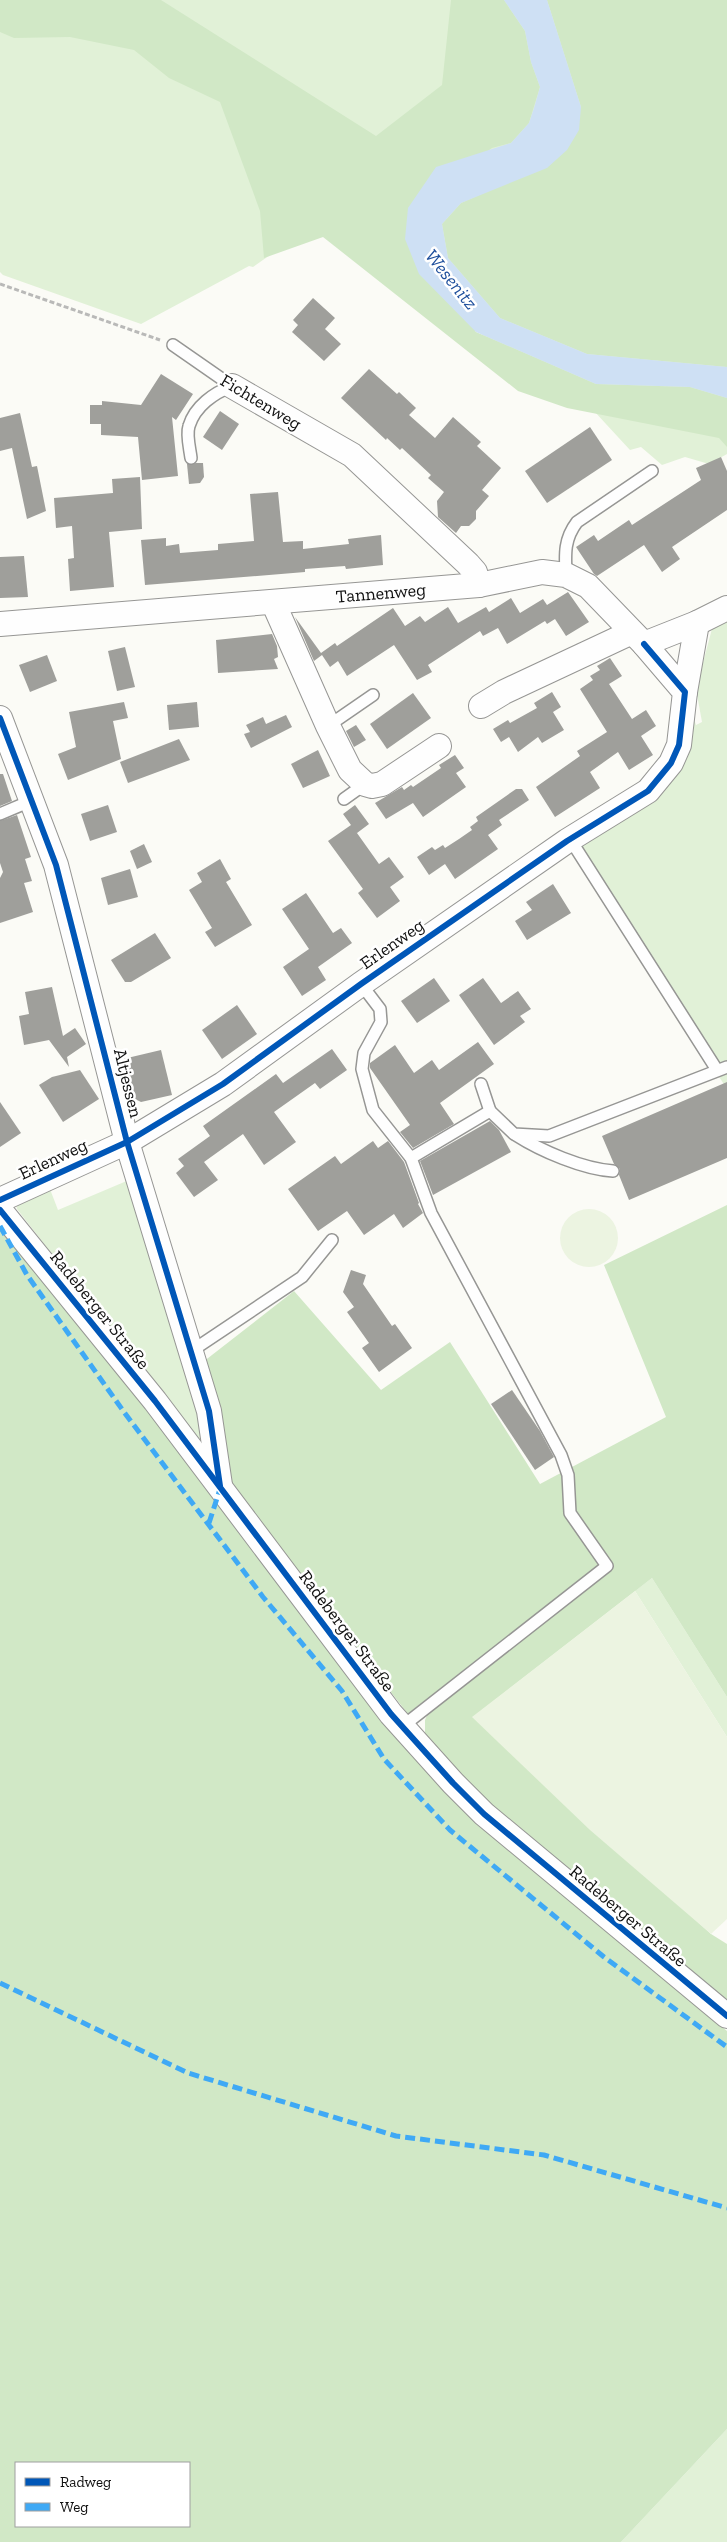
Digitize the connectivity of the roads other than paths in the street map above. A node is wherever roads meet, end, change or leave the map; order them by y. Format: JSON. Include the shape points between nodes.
{"nodes":[{"id":1,"x":173,"y":345,"type":"road end"},
{"id":2,"x":232,"y":386,"type":"junction"},
{"id":3,"x":191,"y":458,"type":"dead end"},
{"id":4,"x":652,"y":471,"type":"dead end"},
{"id":5,"x":566,"y":575,"type":"junction"},
{"id":6,"x":479,"y":585,"type":"junction"},
{"id":7,"x":273,"y":602,"type":"junction"},
{"id":8,"x":727,"y":608,"type":"edge"},
{"id":9,"x":0,"y":624,"type":"edge"},
{"id":10,"x":697,"y":624,"type":"junction"},
{"id":11,"x":637,"y":638,"type":"junction"},
{"id":12,"x":685,"y":692,"type":"junction"},
{"id":13,"x":373,"y":695,"type":"dead end"},
{"id":14,"x":481,"y":706,"type":"dead end"},
{"id":15,"x":0,"y":718,"type":"edge"},
{"id":16,"x":328,"y":726,"type":"junction"},
{"id":17,"x":439,"y":746,"type":"dead end"},
{"id":18,"x":365,"y":784,"type":"junction"},
{"id":19,"x":344,"y":799,"type":"dead end"},
{"id":20,"x":33,"y":800,"type":"junction"},
{"id":21,"x":0,"y":814,"type":"edge"},
{"id":22,"x":570,"y":839,"type":"junction"},
{"id":23,"x":361,"y":984,"type":"junction"},
{"id":24,"x":722,"y":1069,"type":"edge"},
{"id":25,"x":480,"y":1084,"type":"dead end"},
{"id":26,"x":490,"y":1111,"type":"junction"},
{"id":27,"x":514,"y":1134,"type":"junction"},
{"id":28,"x":127,"y":1142,"type":"junction"},
{"id":29,"x":410,"y":1158,"type":"junction"},
{"id":30,"x":613,"y":1170,"type":"dead end"},
{"id":31,"x":0,"y":1200,"type":"edge"},
{"id":32,"x":0,"y":1210,"type":"edge"},
{"id":33,"x":332,"y":1240,"type":"dead end"},
{"id":34,"x":190,"y":1352,"type":"junction"},
{"id":35,"x":220,"y":1489,"type":"junction"},
{"id":36,"x":403,"y":1726,"type":"junction"},
{"id":37,"x":727,"y":2016,"type":"edge"}],
"edges":[{"from":1,"to":2,"type":"lane","name":"Fichtenweg"},
{"from":2,"to":3,"type":"lane","via":[[217,392],[202,406],[189,426]]},
{"from":2,"to":6,"type":"street","name":"Fichtenweg","via":[[352,455],[468,564]]},
{"from":4,"to":5,"type":"lane","via":[[577,522],[568,534]]},
{"from":5,"to":6,"type":"street","name":"Tannenweg","via":[[542,572]]},
{"from":5,"to":11,"type":"street","name":"Tannenweg","via":[[588,586]]},
{"from":6,"to":7,"type":"street","name":"Tannenweg"},
{"from":7,"to":9,"type":"street","name":"Tannenweg"},
{"from":7,"to":16,"type":"street"},
{"from":8,"to":10,"type":"street"},
{"from":10,"to":11,"type":"street"},
{"from":10,"to":12,"type":"street","name":"Erlenweg"},
{"from":11,"to":12,"type":"street"},
{"from":11,"to":14,"type":"street","via":[[504,692]]},
{"from":12,"to":22,"type":"street","name":"Erlenweg","via":[[679,745],[661,778],[648,791]]},
{"from":13,"to":16,"type":"lane"},
{"from":15,"to":20,"type":"street","name":"Altjessen"},
{"from":16,"to":18,"type":"street","via":[[350,770]]},
{"from":17,"to":18,"type":"street","via":[[382,784]]},
{"from":18,"to":19,"type":"lane"},
{"from":20,"to":21,"type":"lane"},
{"from":20,"to":28,"type":"street","name":"Altjessen","via":[[56,865]]},
{"from":22,"to":23,"type":"street","name":"Erlenweg"},
{"from":22,"to":24,"type":"lane"},
{"from":23,"to":28,"type":"street","name":"Erlenweg","via":[[223,1084]]},
{"from":23,"to":29,"type":"lane","via":[[380,1009],[381,1022],[364,1054],[362,1070],[365,1085],[373,1110]]},
{"from":24,"to":27,"type":"lane","via":[[549,1136]]},
{"from":25,"to":26,"type":"lane"},
{"from":26,"to":27,"type":"lane"},
{"from":26,"to":29,"type":"lane"},
{"from":27,"to":30,"type":"lane","via":[[536,1147],[600,1170]]},
{"from":28,"to":31,"type":"street","name":"Erlenweg"},
{"from":28,"to":34,"type":"street","name":"Altjessen"},
{"from":29,"to":36,"type":"lane","via":[[431,1212],[561,1455],[568,1475],[570,1513],[607,1566]]},
{"from":32,"to":35,"type":"street","name":"Radeberger Straße","via":[[155,1401]]},
{"from":33,"to":34,"type":"lane","via":[[302,1277]]},
{"from":34,"to":35,"type":"street","name":"Altjessen","via":[[208,1411]]},
{"from":35,"to":36,"type":"street","name":"Radeberger Straße"},
{"from":36,"to":37,"type":"street","name":"Radeberger Straße","via":[[484,1814]]}]}
